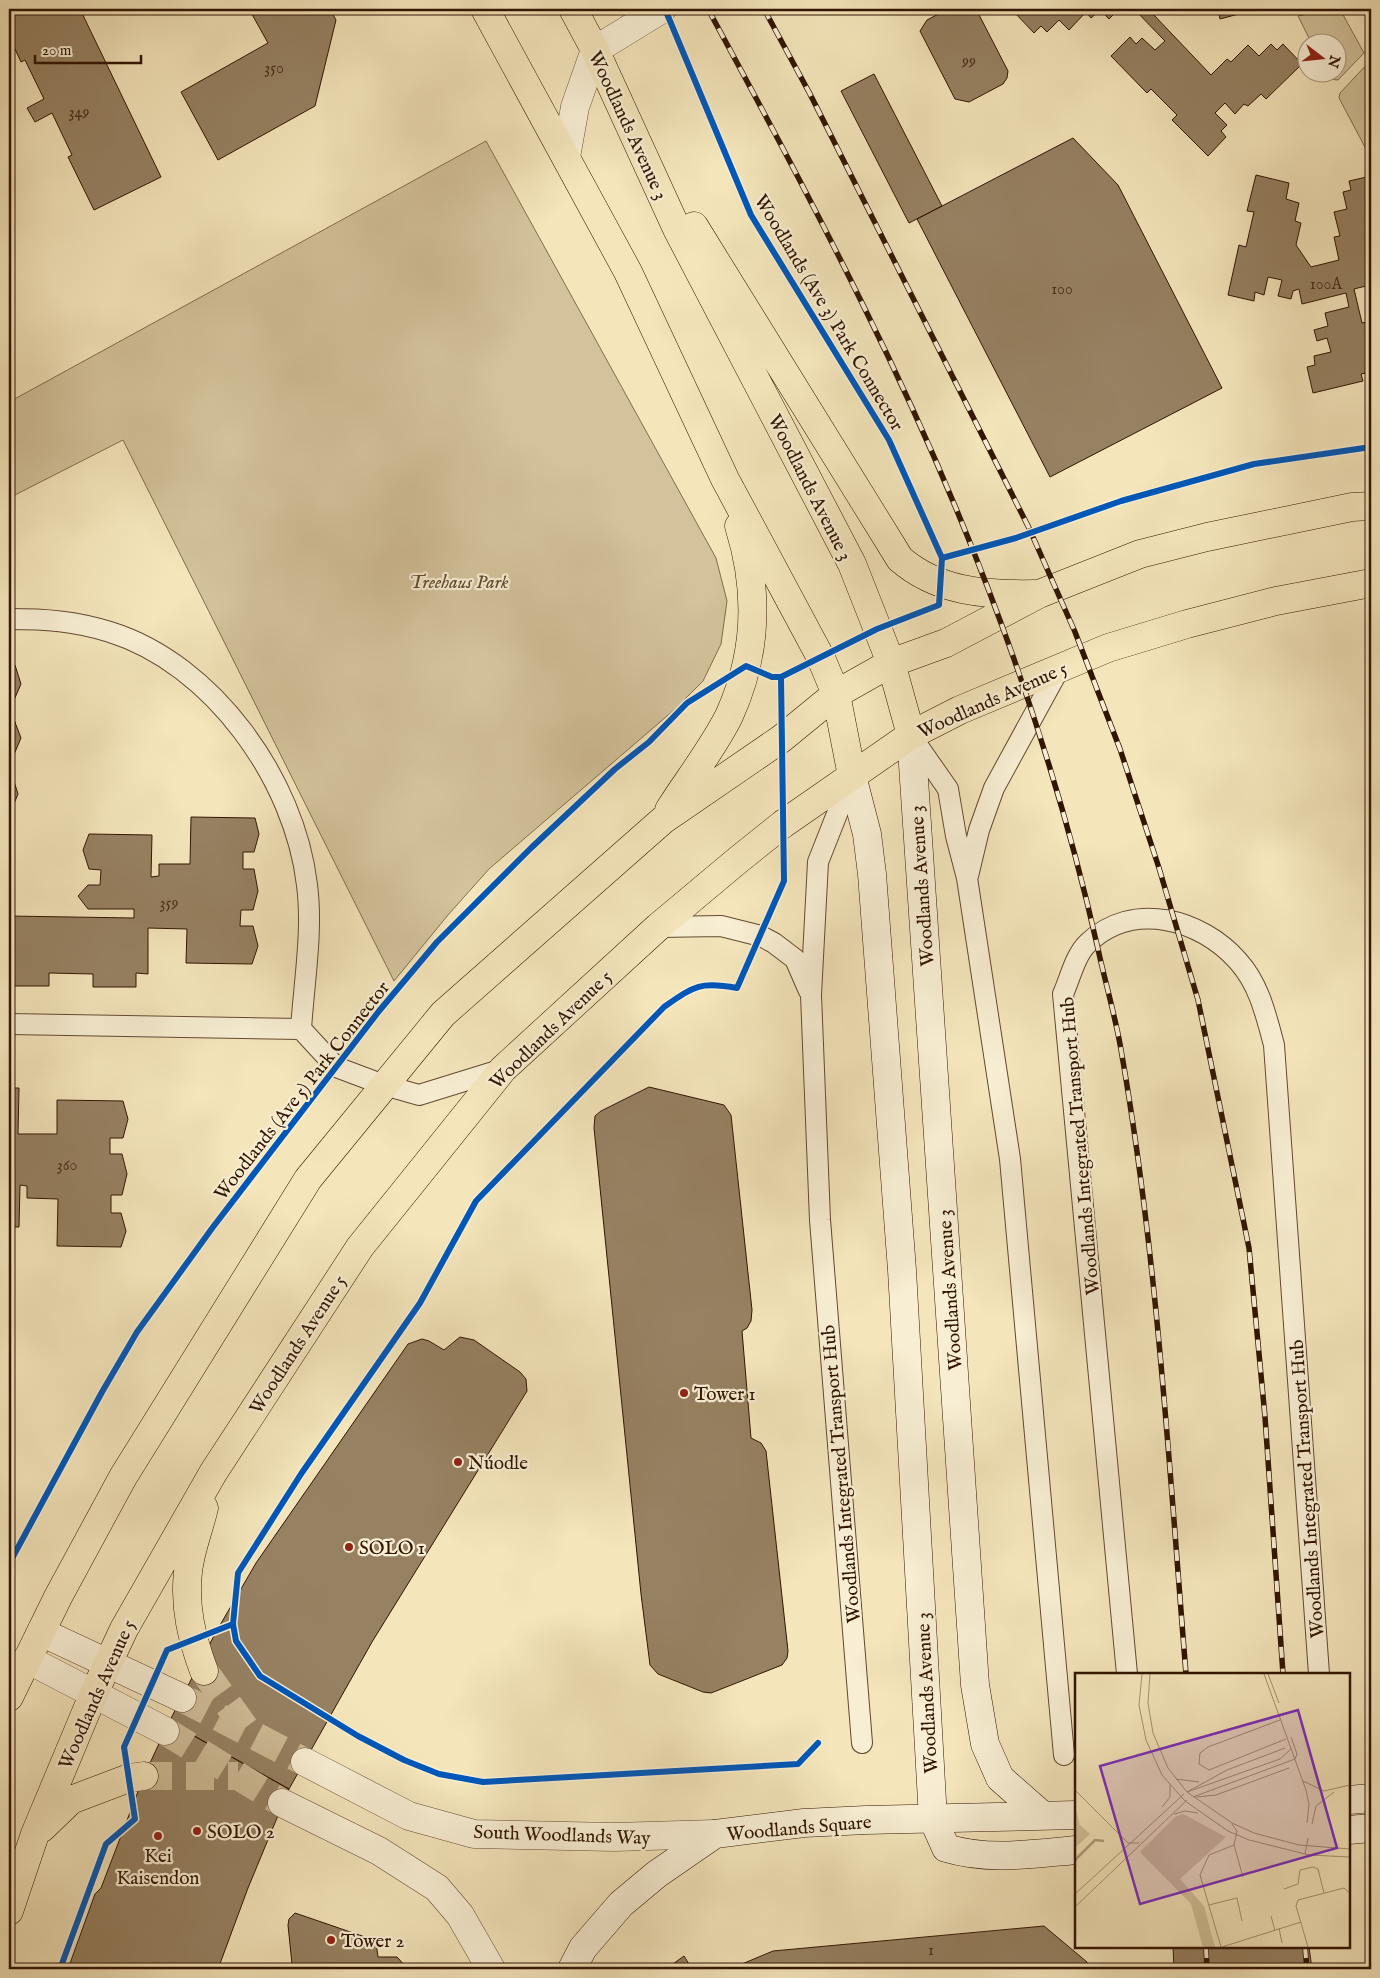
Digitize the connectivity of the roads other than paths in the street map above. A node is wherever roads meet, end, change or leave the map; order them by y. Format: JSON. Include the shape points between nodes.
{"nodes":[{"id":1,"x":485,"y":9,"type":"edge"},
{"id":2,"x":573,"y":9,"type":"edge"},
{"id":3,"x":662,"y":9,"type":"edge"},
{"id":4,"x":595,"y":50,"type":"junction"},
{"id":5,"x":622,"y":110,"type":"junction"},
{"id":6,"x":566,"y":157,"type":"junction"},
{"id":7,"x":725,"y":479,"type":"junction"},
{"id":8,"x":1371,"y":506,"type":"edge"},
{"id":9,"x":1371,"y":583,"type":"edge"},
{"id":10,"x":1040,"y":594,"type":"junction"},
{"id":11,"x":9,"y":619,"type":"edge"},
{"id":12,"x":891,"y":663,"type":"junction"},
{"id":13,"x":1059,"y":669,"type":"junction"},
{"id":14,"x":836,"y":694,"type":"junction"},
{"id":15,"x":911,"y":735,"type":"junction"},
{"id":16,"x":852,"y":776,"type":"junction"},
{"id":17,"x":663,"y":820,"type":"junction"},
{"id":18,"x":967,"y":878,"type":"junction"},
{"id":19,"x":658,"y":927,"type":"junction"},
{"id":20,"x":811,"y":995,"type":"junction"},
{"id":21,"x":9,"y":1024,"type":"edge"},
{"id":22,"x":301,"y":1028,"type":"junction"},
{"id":23,"x":503,"y":1069,"type":"junction"},
{"id":24,"x":384,"y":1086,"type":"junction"},
{"id":25,"x":213,"y":1473,"type":"junction"},
{"id":26,"x":41,"y":1632,"type":"junction"},
{"id":27,"x":27,"y":1659,"type":"junction"},
{"id":28,"x":108,"y":1664,"type":"junction"},
{"id":29,"x":204,"y":1671,"type":"tunnel mouth"},
{"id":30,"x":1127,"y":1673,"type":"edge"},
{"id":31,"x":1319,"y":1673,"type":"edge"},
{"id":32,"x":94,"y":1693,"type":"junction"},
{"id":33,"x":9,"y":1697,"type":"edge"},
{"id":34,"x":182,"y":1698,"type":"tunnel mouth"},
{"id":35,"x":165,"y":1731,"type":"tunnel mouth"},
{"id":36,"x":862,"y":1743,"type":"dead end"},
{"id":37,"x":1064,"y":1755,"type":"dead end"},
{"id":38,"x":305,"y":1762,"type":"tunnel mouth"},
{"id":39,"x":144,"y":1776,"type":"tunnel mouth"},
{"id":40,"x":1371,"y":1798,"type":"edge"},
{"id":41,"x":1350,"y":1800,"type":"edge"},
{"id":42,"x":282,"y":1803,"type":"tunnel mouth"},
{"id":43,"x":1042,"y":1815,"type":"junction"},
{"id":44,"x":1075,"y":1815,"type":"edge"},
{"id":45,"x":933,"y":1819,"type":"junction"},
{"id":46,"x":1371,"y":1828,"type":"edge"},
{"id":47,"x":1350,"y":1830,"type":"edge"},
{"id":48,"x":35,"y":1834,"type":"junction"},
{"id":49,"x":715,"y":1834,"type":"junction"},
{"id":50,"x":1075,"y":1850,"type":"edge"},
{"id":51,"x":9,"y":1911,"type":"edge"},
{"id":52,"x":491,"y":1969,"type":"edge"},
{"id":53,"x":572,"y":1969,"type":"edge"}],
"edges":[{"from":1,"to":6,"type":"main road","name":"Woodlands Avenue 3"},
{"from":2,"to":4,"type":"main road","name":"Woodlands Avenue 3"},
{"from":3,"to":4,"type":"street"},
{"from":4,"to":5,"type":"main road","name":"Woodlands Avenue 3"},
{"from":4,"to":6,"type":"street","via":[[575,107]]},
{"from":5,"to":10,"type":"main road","via":[[900,559],[925,578],[956,588],[997,594]]},
{"from":5,"to":12,"type":"main road","name":"Woodlands Avenue 3","via":[[676,229],[852,564]]},
{"from":6,"to":7,"type":"main road","name":"Woodlands Avenue 3","via":[[628,272]]},
{"from":7,"to":14,"type":"main road","name":"Woodlands Avenue 3","via":[[821,658]]},
{"from":7,"to":17,"type":"main road","via":[[749,569],[753,599],[752,642],[739,693],[728,718]]},
{"from":8,"to":10,"type":"main road","via":[[1352,507],[1207,537],[1140,554]]},
{"from":9,"to":13,"type":"main road","name":"Woodlands Avenue 5","via":[[1276,601],[1187,624],[1108,648]]},
{"from":10,"to":12,"type":"main road","via":[[946,643]]},
{"from":11,"to":22,"type":"lane","via":[[58,619],[110,632],[162,655],[224,709],[270,770],[301,848],[308,886]]},
{"from":12,"to":14,"type":"main road"},
{"from":12,"to":15,"type":"main road","name":"Woodlands Avenue 3"},
{"from":13,"to":15,"type":"main road","name":"Woodlands Avenue 5","via":[[960,710]]},
{"from":13,"to":18,"type":"lane","via":[[994,788]]},
{"from":14,"to":16,"type":"main road","name":"Woodlands Avenue 3"},
{"from":14,"to":17,"type":"main road","via":[[782,739]]},
{"from":15,"to":16,"type":"main road","name":"Woodlands Avenue 5"},
{"from":15,"to":18,"type":"lane","via":[[948,789]]},
{"from":15,"to":43,"type":"street","name":"Woodlands Avenue 3","via":[[975,1684],[985,1744],[1000,1778]]},
{"from":16,"to":19,"type":"main road","name":"Woodlands Avenue 5","via":[[783,824]]},
{"from":16,"to":20,"type":"lane","name":"Woodlands Integrated Transport Hub","via":[[818,862]]},
{"from":16,"to":45,"type":"street","name":"Woodlands Avenue 3","via":[[867,834],[872,874],[902,1270]]},
{"from":17,"to":24,"type":"main road","via":[[443,1014]]},
{"from":18,"to":37,"type":"lane","via":[[1010,1159]]},
{"from":19,"to":20,"type":"lane","name":"Woodlands Integrated Transport Hub","via":[[721,926],[761,936],[795,959]]},
{"from":19,"to":23,"type":"main road","name":"Woodlands Avenue 5"},
{"from":20,"to":36,"type":"lane","name":"Woodlands Integrated Transport Hub","via":[[820,1220]]},
{"from":21,"to":22,"type":"lane"},
{"from":22,"to":24,"type":"lane","via":[[336,1067]]},
{"from":23,"to":24,"type":"lane","via":[[419,1095]]},
{"from":23,"to":25,"type":"main road","name":"Woodlands Avenue 5","via":[[360,1247]]},
{"from":24,"to":26,"type":"main road","via":[[308,1179],[185,1374],[123,1477]]},
{"from":25,"to":28,"type":"main road","name":"Woodlands Avenue 5","via":[[124,1629]]},
{"from":25,"to":29,"type":"main road","via":[[188,1571],[192,1639]]},
{"from":26,"to":27,"type":"main road"},
{"from":26,"to":28,"type":"street"},
{"from":27,"to":32,"type":"street"},
{"from":27,"to":33,"type":"main road"},
{"from":28,"to":32,"type":"main road","name":"Woodlands Avenue 5"},
{"from":28,"to":34,"type":"street"},
{"from":30,"to":31,"type":"lane","name":"Woodlands Integrated Transport Hub","via":[[1063,994],[1088,943],[1122,923],[1141,919],[1188,924],[1215,940],[1239,962],[1258,990],[1274,1045]]},
{"from":32,"to":35,"type":"street"},
{"from":32,"to":48,"type":"main road","name":"Woodlands Avenue 5"},
{"from":38,"to":49,"type":"street","name":"South Woodlands Way","via":[[409,1816],[474,1834],[614,1837]]},
{"from":39,"to":48,"type":"main road","via":[[128,1778],[71,1800]]},
{"from":40,"to":41,"type":"street"},
{"from":42,"to":52,"type":"street","via":[[379,1851],[437,1888],[460,1915]]},
{"from":43,"to":44,"type":"street","name":"Woodlands Square"},
{"from":43,"to":45,"type":"street","name":"Woodlands Square"},
{"from":45,"to":49,"type":"street","name":"Woodlands Square","via":[[804,1823]]},
{"from":45,"to":50,"type":"street","via":[[946,1848],[967,1855],[1013,1856]]},
{"from":46,"to":47,"type":"street"},
{"from":48,"to":51,"type":"main road","name":"Woodlands Avenue 5"},
{"from":49,"to":53,"type":"street","name":"Woodlands Square","via":[[657,1874],[621,1904],[583,1948]]}]}
